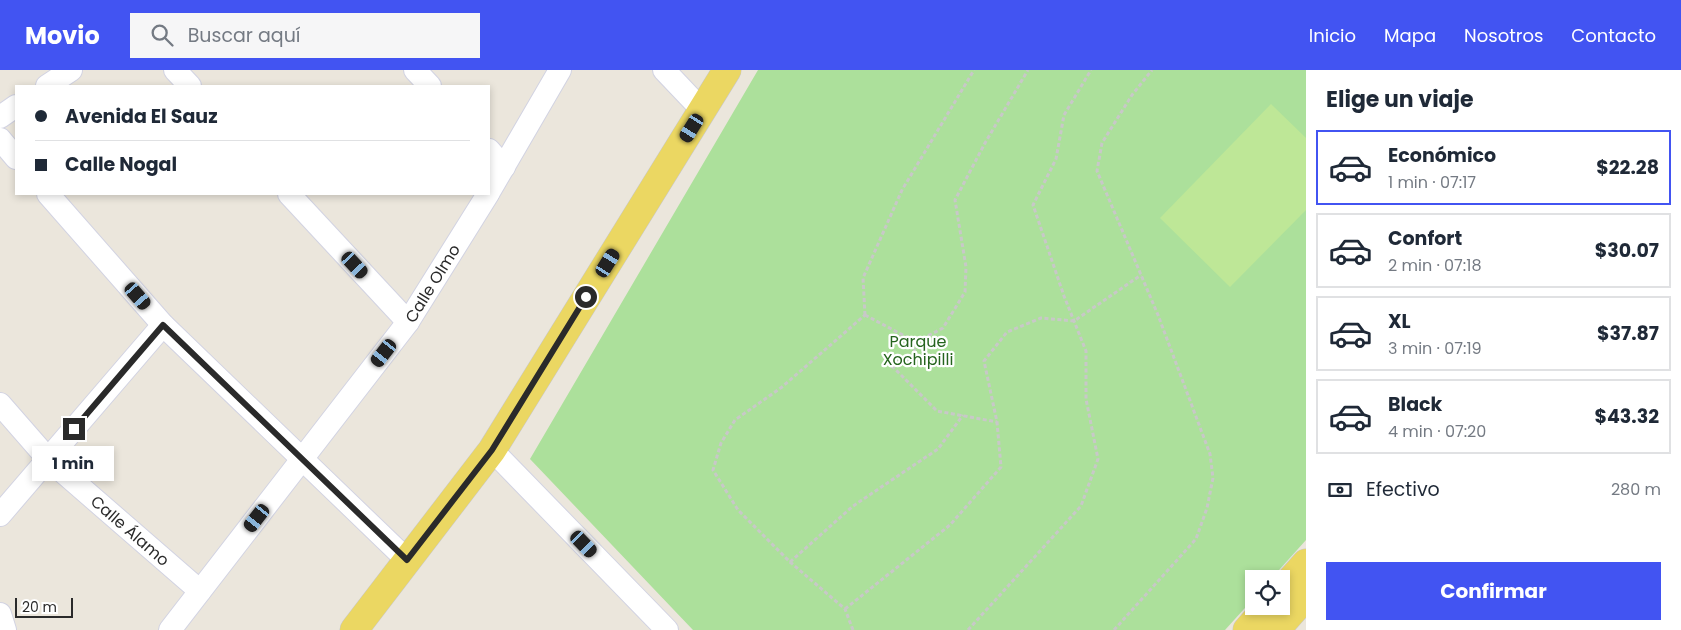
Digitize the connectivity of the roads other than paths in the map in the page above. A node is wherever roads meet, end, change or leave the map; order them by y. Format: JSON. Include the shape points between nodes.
{"nodes":[{"id":1,"x":71,"y":70,"type":"edge"},
{"id":2,"x":175,"y":70,"type":"edge"},
{"id":3,"x":415,"y":70,"type":"edge"},
{"id":4,"x":560,"y":70,"type":"edge"},
{"id":5,"x":664,"y":70,"type":"edge"},
{"id":6,"x":727,"y":70,"type":"edge"},
{"id":7,"x":48,"y":85,"type":"edge"},
{"id":8,"x":189,"y":85,"type":"edge"},
{"id":9,"x":429,"y":85,"type":"edge"},
{"id":10,"x":15,"y":107,"type":"edge"},
{"id":11,"x":702,"y":110,"type":"junction"},
{"id":12,"x":0,"y":117,"type":"edge"},
{"id":13,"x":0,"y":139,"type":"edge"},
{"id":14,"x":490,"y":151,"type":"edge"},
{"id":15,"x":15,"y":157,"type":"edge"},
{"id":16,"x":504,"y":167,"type":"junction"},
{"id":17,"x":490,"y":190,"type":"edge"},
{"id":18,"x":49,"y":195,"type":"edge"},
{"id":19,"x":290,"y":195,"type":"edge"},
{"id":20,"x":487,"y":195,"type":"edge"},
{"id":21,"x":408,"y":322,"type":"junction"},
{"id":22,"x":163,"y":325,"type":"junction"},
{"id":23,"x":0,"y":404,"type":"edge"},
{"id":24,"x":492,"y":450,"type":"junction"},
{"id":25,"x":48,"y":459,"type":"junction"},
{"id":26,"x":302,"y":459,"type":"junction"},
{"id":27,"x":0,"y":515,"type":"edge"},
{"id":28,"x":407,"y":560,"type":"junction"},
{"id":29,"x":1306,"y":563,"type":"edge"},
{"id":30,"x":1290,"y":581,"type":"edge"},
{"id":31,"x":200,"y":591,"type":"junction"},
{"id":32,"x":1306,"y":596,"type":"edge"},
{"id":33,"x":0,"y":614,"type":"edge"},
{"id":34,"x":1260,"y":615,"type":"edge"},
{"id":35,"x":5,"y":630,"type":"edge"},
{"id":36,"x":170,"y":630,"type":"edge"},
{"id":37,"x":354,"y":630,"type":"edge"},
{"id":38,"x":667,"y":630,"type":"edge"},
{"id":39,"x":1247,"y":630,"type":"edge"},
{"id":40,"x":1276,"y":630,"type":"edge"}],
"edges":[{"from":1,"to":7,"type":"street"},
{"from":2,"to":8,"type":"street"},
{"from":3,"to":9,"type":"street"},
{"from":4,"to":16,"type":"street","name":"Calle Olmo"},
{"from":5,"to":11,"type":"street"},
{"from":6,"to":11,"type":"main road"},
{"from":10,"to":12,"type":"street"},
{"from":11,"to":24,"type":"main road"},
{"from":13,"to":15,"type":"street"},
{"from":14,"to":16,"type":"street"},
{"from":16,"to":17,"type":"street","name":"Calle Olmo"},
{"from":18,"to":22,"type":"street"},
{"from":19,"to":21,"type":"street"},
{"from":20,"to":21,"type":"street","name":"Calle Olmo"},
{"from":21,"to":26,"type":"street","name":"Calle Olmo"},
{"from":22,"to":25,"type":"street"},
{"from":22,"to":26,"type":"street"},
{"from":23,"to":25,"type":"street","name":"Calle Álamo"},
{"from":24,"to":28,"type":"main road"},
{"from":24,"to":38,"type":"street"},
{"from":25,"to":27,"type":"street"},
{"from":25,"to":31,"type":"street","name":"Calle Álamo"},
{"from":26,"to":28,"type":"street"},
{"from":26,"to":31,"type":"street","name":"Calle Olmo"},
{"from":28,"to":37,"type":"main road"},
{"from":29,"to":30,"type":"main road"},
{"from":31,"to":36,"type":"street","name":"Calle Olmo"},
{"from":32,"to":40,"type":"main road"},
{"from":33,"to":35,"type":"street"},
{"from":34,"to":39,"type":"main road"}]}
